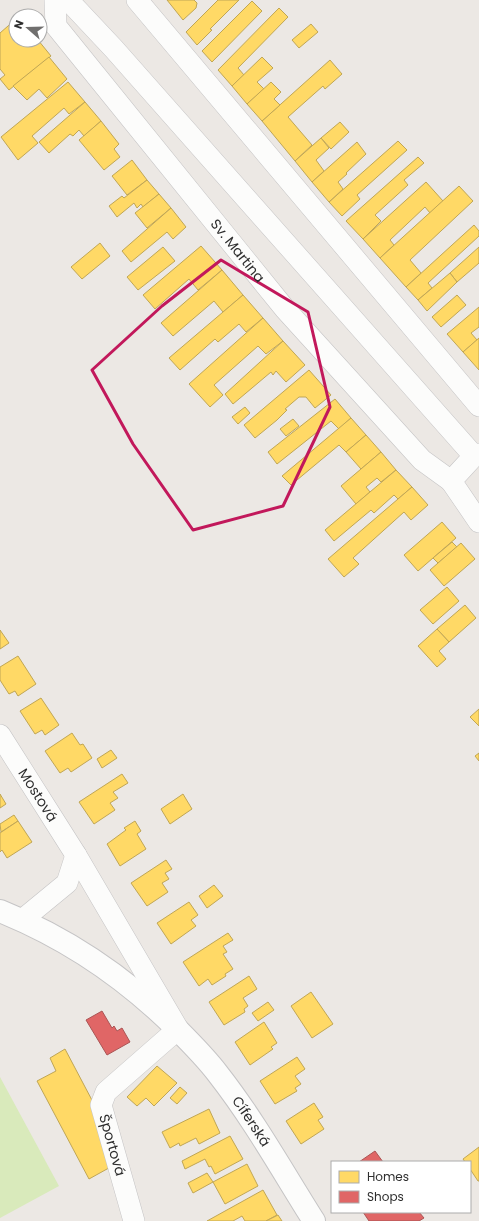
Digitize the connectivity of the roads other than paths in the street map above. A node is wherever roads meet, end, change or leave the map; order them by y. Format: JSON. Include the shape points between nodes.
{"nodes":[{"id":1,"x":55,"y":0,"type":"edge"},
{"id":2,"x":68,"y":0,"type":"edge"},
{"id":3,"x":137,"y":0,"type":"edge"},
{"id":4,"x":479,"y":406,"type":"edge"},
{"id":5,"x":476,"y":455,"type":"edge"},
{"id":6,"x":450,"y":481,"type":"junction"},
{"id":7,"x":479,"y":522,"type":"edge"},
{"id":8,"x":0,"y":735,"type":"edge"},
{"id":9,"x":76,"y":855,"type":"junction"},
{"id":10,"x":0,"y":911,"type":"edge"},
{"id":11,"x":22,"y":920,"type":"junction"},
{"id":12,"x":178,"y":1030,"type":"junction"},
{"id":13,"x":134,"y":1221,"type":"edge"},
{"id":14,"x":314,"y":1221,"type":"edge"}],
"edges":[{"from":1,"to":6,"type":"street","name":"Sv. Martina","via":[[56,26],[285,309],[422,460]]},
{"from":2,"to":5,"type":"street"},
{"from":3,"to":4,"type":"street"},
{"from":5,"to":6,"type":"street"},
{"from":6,"to":7,"type":"street","name":"Sv. Martina"},
{"from":8,"to":9,"type":"street","name":"Mostová"},
{"from":9,"to":11,"type":"street","via":[[67,883]]},
{"from":9,"to":12,"type":"street","name":"Cíferská"},
{"from":10,"to":11,"type":"street","name":"Cíferská"},
{"from":11,"to":12,"type":"street","name":"Cíferská","via":[[69,944],[109,970],[152,1004]]},
{"from":12,"to":13,"type":"street","name":"Športová","via":[[106,1092],[101,1105]]},
{"from":12,"to":14,"type":"street","name":"Cíferská","via":[[218,1073]]}]}
